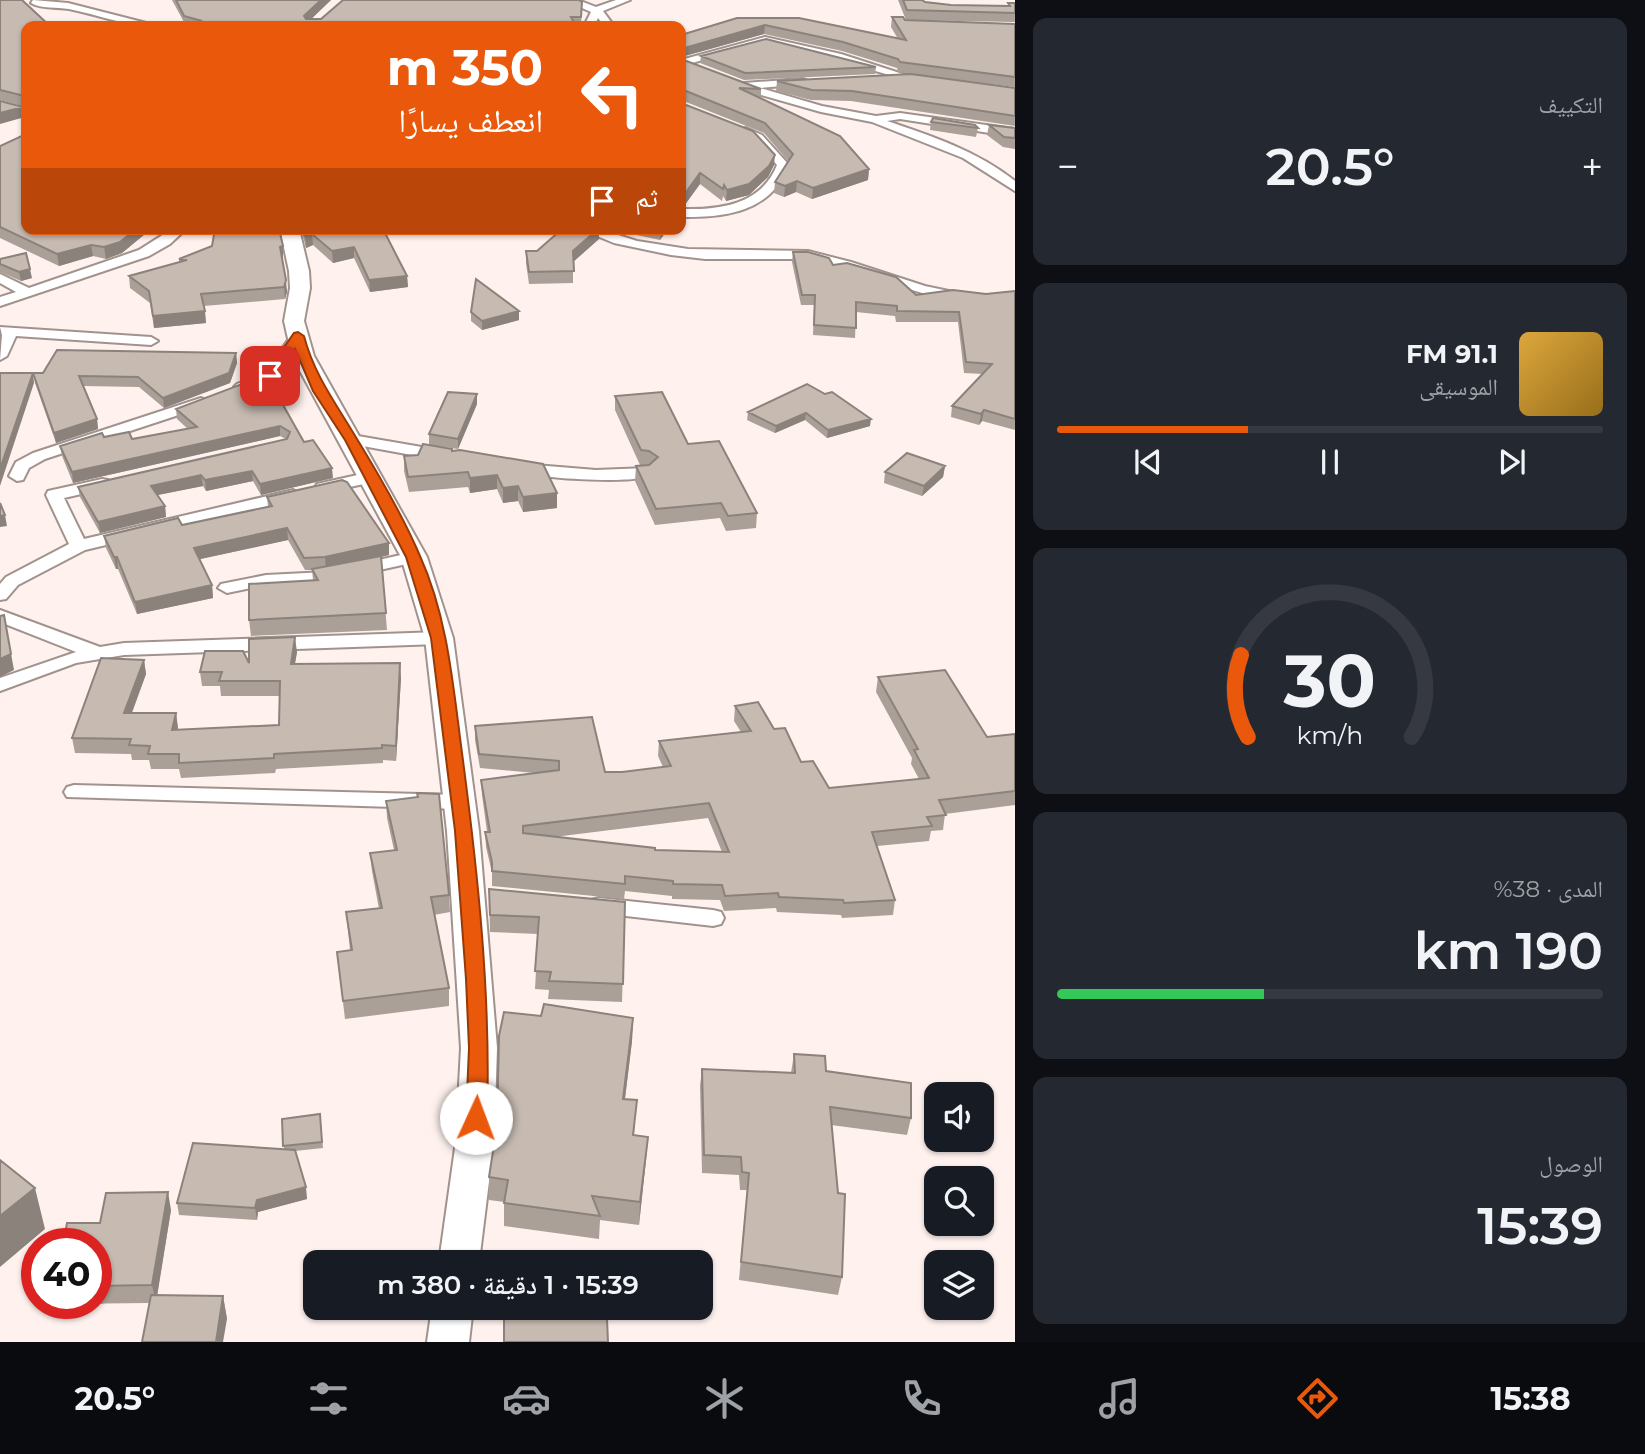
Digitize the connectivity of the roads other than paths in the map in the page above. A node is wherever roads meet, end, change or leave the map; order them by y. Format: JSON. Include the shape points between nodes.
{"nodes":[{"id":1,"x":39,"y":0,"type":"edge"},
{"id":2,"x":569,"y":0,"type":"edge"},
{"id":3,"x":625,"y":0,"type":"edge"},
{"id":4,"x":597,"y":10,"type":"junction"},
{"id":5,"x":132,"y":21,"type":"edge"},
{"id":6,"x":592,"y":21,"type":"edge"},
{"id":7,"x":606,"y":21,"type":"edge"},
{"id":8,"x":686,"y":62,"type":"edge"},
{"id":9,"x":686,"y":65,"type":"edge"},
{"id":10,"x":706,"y":72,"type":"edge"},
{"id":11,"x":910,"y":78,"type":"junction"},
{"id":12,"x":869,"y":79,"type":"edge"},
{"id":13,"x":922,"y":79,"type":"edge"},
{"id":14,"x":820,"y":81,"type":"edge"},
{"id":15,"x":731,"y":82,"type":"edge"},
{"id":16,"x":744,"y":86,"type":"junction"},
{"id":17,"x":876,"y":119,"type":"junction"},
{"id":18,"x":732,"y":125,"type":"edge"},
{"id":19,"x":1015,"y":133,"type":"edge"},
{"id":20,"x":983,"y":163,"type":"junction"},
{"id":21,"x":1015,"y":174,"type":"edge"},
{"id":22,"x":1015,"y":187,"type":"edge"},
{"id":23,"x":686,"y":213,"type":"edge"},
{"id":24,"x":171,"y":235,"type":"edge"},
{"id":25,"x":290,"y":235,"type":"edge"},
{"id":26,"x":602,"y":235,"type":"edge"},
{"id":27,"x":0,"y":278,"type":"edge"},
{"id":28,"x":29,"y":293,"type":"junction"},
{"id":29,"x":968,"y":298,"type":"edge"},
{"id":30,"x":0,"y":302,"type":"edge"},
{"id":31,"x":6,"y":331,"type":"edge"},
{"id":32,"x":298,"y":336,"type":"junction"},
{"id":33,"x":151,"y":341,"type":"dead end"},
{"id":34,"x":0,"y":356,"type":"edge"},
{"id":35,"x":352,"y":440,"type":"junction"},
{"id":36,"x":462,"y":459,"type":"edge"},
{"id":37,"x":504,"y":466,"type":"edge"},
{"id":38,"x":648,"y":472,"type":"edge"},
{"id":39,"x":17,"y":476,"type":"dead end"},
{"id":40,"x":371,"y":477,"type":"junction"},
{"id":41,"x":121,"y":480,"type":"edge"},
{"id":42,"x":79,"y":546,"type":"junction"},
{"id":43,"x":414,"y":557,"type":"junction"},
{"id":44,"x":226,"y":588,"type":"dead end"},
{"id":45,"x":0,"y":595,"type":"edge"},
{"id":46,"x":0,"y":616,"type":"edge"},
{"id":47,"x":439,"y":638,"type":"junction"},
{"id":48,"x":95,"y":652,"type":"junction"},
{"id":49,"x":0,"y":685,"type":"edge"},
{"id":50,"x":74,"y":792,"type":"dead end"},
{"id":51,"x":460,"y":802,"type":"junction"},
{"id":52,"x":577,"y":904,"type":"edge"},
{"id":53,"x":713,"y":918,"type":"dead end"},
{"id":54,"x":461,"y":1250,"type":"edge"},
{"id":55,"x":451,"y":1320,"type":"edge"},
{"id":56,"x":448,"y":1342,"type":"edge"}],
"edges":[{"from":1,"to":5,"type":"street","via":[[36,3]]},
{"from":2,"to":4,"type":"street"},
{"from":3,"to":4,"type":"street"},
{"from":4,"to":6,"type":"street"},
{"from":4,"to":7,"type":"street"},
{"from":8,"to":11,"type":"street","via":[[765,40]]},
{"from":9,"to":10,"type":"street"},
{"from":11,"to":12,"type":"street"},
{"from":11,"to":13,"type":"street"},
{"from":14,"to":16,"type":"street"},
{"from":15,"to":16,"type":"street"},
{"from":16,"to":17,"type":"street","via":[[821,109]]},
{"from":17,"to":19,"type":"street","via":[[900,116]]},
{"from":17,"to":20,"type":"street","via":[[950,145]]},
{"from":18,"to":23,"type":"street","via":[[758,136],[772,150],[783,165],[780,178],[769,191],[735,209]]},
{"from":20,"to":21,"type":"street"},
{"from":20,"to":22,"type":"street"},
{"from":24,"to":28,"type":"street","via":[[144,253]]},
{"from":25,"to":32,"type":"street","via":[[299,271],[294,321]]},
{"from":26,"to":29,"type":"street","via":[[720,256],[804,254],[939,294]]},
{"from":27,"to":28,"type":"street"},
{"from":28,"to":30,"type":"street"},
{"from":31,"to":33,"type":"street"},
{"from":31,"to":34,"type":"street"},
{"from":32,"to":35,"type":"street","via":[[320,391]]},
{"from":32,"to":39,"type":"street","via":[[270,376],[39,456],[22,465]]},
{"from":35,"to":36,"type":"street"},
{"from":35,"to":40,"type":"street"},
{"from":37,"to":38,"type":"street","via":[[564,474]]},
{"from":40,"to":42,"type":"street"},
{"from":40,"to":43,"type":"street"},
{"from":41,"to":42,"type":"street","via":[[54,495]]},
{"from":42,"to":45,"type":"street","via":[[12,581]]},
{"from":43,"to":44,"type":"street","via":[[326,577],[266,580]]},
{"from":43,"to":47,"type":"street"},
{"from":46,"to":48,"type":"street"},
{"from":47,"to":48,"type":"street"},
{"from":47,"to":51,"type":"street"},
{"from":48,"to":49,"type":"street"},
{"from":50,"to":51,"type":"street"},
{"from":51,"to":54,"type":"street","via":[[482,895],[475,1141]]},
{"from":52,"to":53,"type":"street"},
{"from":55,"to":56,"type":"street"}]}
